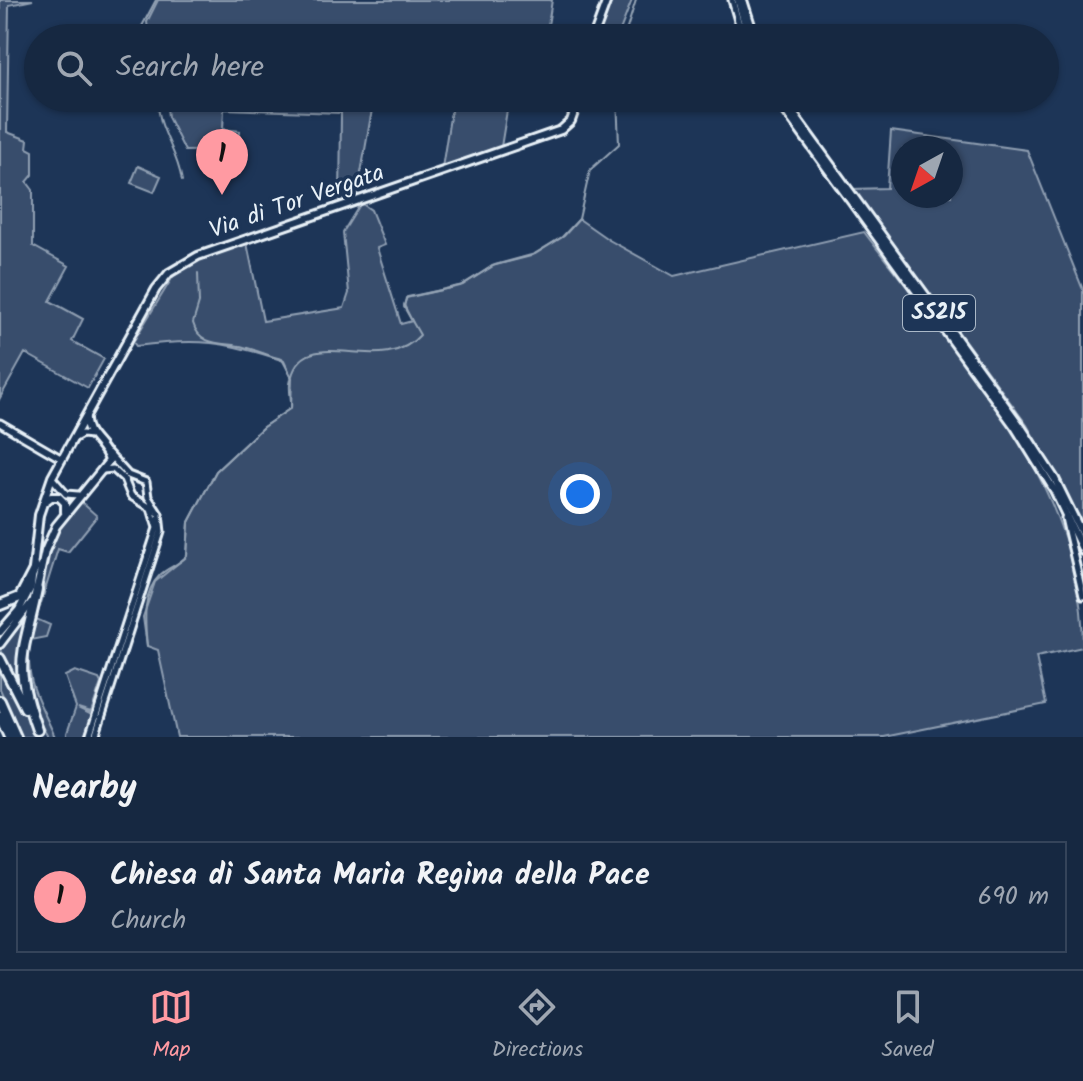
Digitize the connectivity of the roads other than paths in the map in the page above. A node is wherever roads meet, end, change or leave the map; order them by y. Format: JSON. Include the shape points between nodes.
{"nodes":[{"id":1,"x":607,"y":0,"type":"edge"},
{"id":2,"x":740,"y":0,"type":"edge"},
{"id":3,"x":598,"y":24,"type":"edge"},
{"id":4,"x":746,"y":24,"type":"edge"},
{"id":5,"x":748,"y":24,"type":"edge"},
{"id":6,"x":574,"y":112,"type":"edge"},
{"id":7,"x":787,"y":112,"type":"edge"},
{"id":8,"x":788,"y":112,"type":"edge"},
{"id":9,"x":86,"y":416,"type":"junction"},
{"id":10,"x":0,"y":423,"type":"edge"},
{"id":11,"x":91,"y":435,"type":"junction"},
{"id":12,"x":72,"y":440,"type":"junction"},
{"id":13,"x":107,"y":452,"type":"junction"},
{"id":14,"x":62,"y":459,"type":"junction"},
{"id":15,"x":103,"y":470,"type":"junction"},
{"id":16,"x":52,"y":477,"type":"junction"},
{"id":17,"x":78,"y":495,"type":"junction"},
{"id":18,"x":1059,"y":498,"type":"junction"},
{"id":19,"x":41,"y":505,"type":"junction"},
{"id":20,"x":65,"y":512,"type":"junction"},
{"id":21,"x":1083,"y":536,"type":"edge"},
{"id":22,"x":1083,"y":551,"type":"edge"},
{"id":23,"x":35,"y":568,"type":"junction"},
{"id":24,"x":37,"y":590,"type":"junction"},
{"id":25,"x":1083,"y":596,"type":"edge"},
{"id":26,"x":0,"y":605,"type":"edge"},
{"id":27,"x":0,"y":632,"type":"edge"},
{"id":28,"x":2,"y":642,"type":"edge"},
{"id":29,"x":0,"y":659,"type":"edge"},
{"id":30,"x":0,"y":701,"type":"edge"},
{"id":31,"x":0,"y":717,"type":"edge"},
{"id":32,"x":40,"y":733,"type":"edge"},
{"id":33,"x":9,"y":737,"type":"edge"},
{"id":34,"x":16,"y":737,"type":"edge"},
{"id":35,"x":89,"y":737,"type":"edge"},
{"id":36,"x":95,"y":737,"type":"edge"}],
"edges":[{"from":1,"to":3,"type":"main road"},
{"from":2,"to":4,"type":"main road"},
{"from":2,"to":5,"type":"main road"},
{"from":6,"to":9,"type":"main road","name":"Via di Tor Vergata","via":[[561,130],[176,268],[159,285]]},
{"from":7,"to":18,"type":"main road","number":"SS215","via":[[1009,419]]},
{"from":8,"to":21,"type":"main road","number":"SS215","via":[[1021,427]]},
{"from":9,"to":11,"type":"main road"},
{"from":9,"to":12,"type":"main road","name":"Via di Tor Vergata"},
{"from":10,"to":14,"type":"street"},
{"from":11,"to":12,"type":"street"},
{"from":11,"to":13,"type":"main road"},
{"from":12,"to":14,"type":"main road","name":"Via di Tor Vergata"},
{"from":13,"to":15,"type":"main road"},
{"from":13,"to":36,"type":"street","via":[[128,475],[146,482],[161,529]]},
{"from":14,"to":16,"type":"main road","name":"Via di Tor Vergata"},
{"from":15,"to":17,"type":"main road"},
{"from":15,"to":35,"type":"street","via":[[120,473],[130,495],[151,508],[157,526]]},
{"from":16,"to":17,"type":"street","via":[[64,494]]},
{"from":16,"to":19,"type":"main road","name":"Via di Tor Vergata"},
{"from":17,"to":20,"type":"main road"},
{"from":18,"to":22,"type":"main road","number":"SS215"},
{"from":18,"to":25,"type":"street"},
{"from":19,"to":20,"type":"main road","via":[[57,496],[64,501]]},
{"from":19,"to":23,"type":"main road","name":"Via di Tor Vergata"},
{"from":20,"to":24,"type":"main road","via":[[46,547]]},
{"from":23,"to":26,"type":"highway","via":[[20,597]]},
{"from":23,"to":27,"type":"main road","name":"Via di Tor Vergata","via":[[27,597]]},
{"from":24,"to":28,"type":"main road"},
{"from":24,"to":32,"type":"highway","via":[[20,663]]},
{"from":29,"to":32,"type":"highway"},
{"from":30,"to":34,"type":"highway"},
{"from":31,"to":33,"type":"highway"}]}
